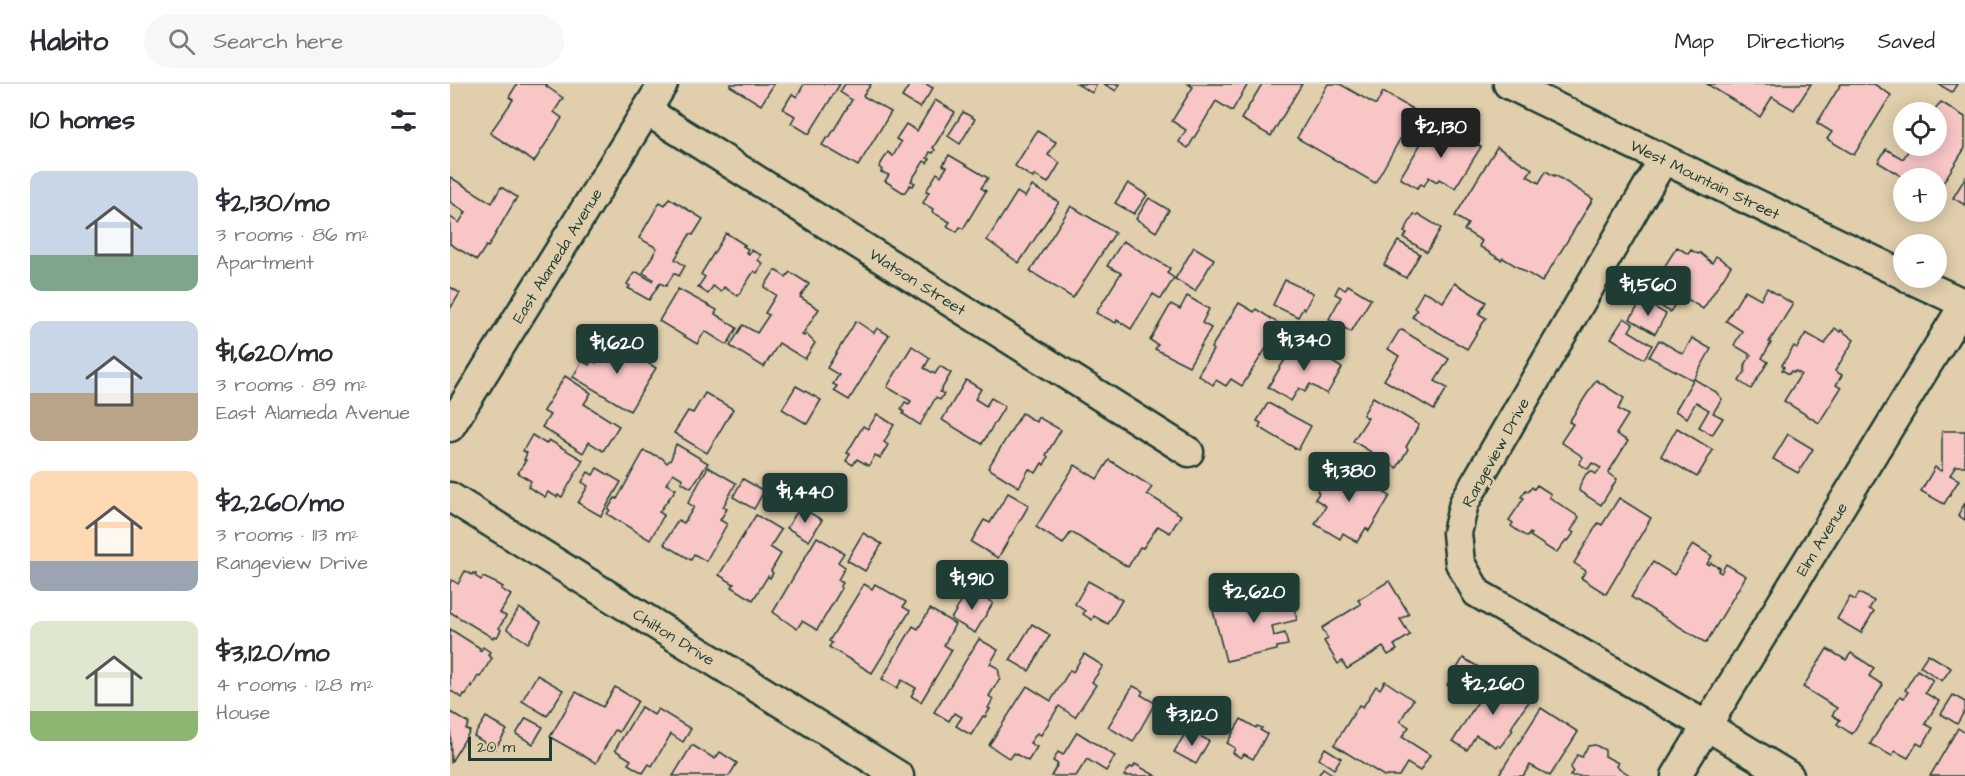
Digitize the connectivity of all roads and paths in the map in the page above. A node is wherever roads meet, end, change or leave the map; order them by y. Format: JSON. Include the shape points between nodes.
{"nodes":[{"id":1,"x":663,"y":84,"type":"edge"},
{"id":2,"x":1508,"y":84,"type":"edge"},
{"id":3,"x":647,"y":111,"type":"junction"},
{"id":4,"x":1663,"y":160,"type":"junction"},
{"id":5,"x":1893,"y":270,"type":"edge"},
{"id":6,"x":1931,"y":288,"type":"edge"},
{"id":7,"x":1965,"y":304,"type":"edge"},
{"id":8,"x":450,"y":427,"type":"edge"},
{"id":9,"x":1189,"y":452,"type":"dead end"},
{"id":10,"x":450,"y":497,"type":"edge"},
{"id":11,"x":1707,"y":726,"type":"junction"},
{"id":12,"x":899,"y":776,"type":"edge"},
{"id":13,"x":1676,"y":776,"type":"edge"},
{"id":14,"x":1789,"y":776,"type":"edge"}],
"edges":[{"from":1,"to":3,"type":"street","name":"East Alameda Avenue"},
{"from":2,"to":4,"type":"street","name":"West Mountain Street"},
{"from":3,"to":8,"type":"street","name":"East Alameda Avenue"},
{"from":3,"to":9,"type":"street","name":"Watson Street"},
{"from":4,"to":5,"type":"street","name":"West Mountain Street"},
{"from":4,"to":11,"type":"street","name":"Rangeview Drive","via":[[1464,503],[1457,533],[1460,563],[1477,593]]},
{"from":6,"to":7,"type":"street"},
{"from":7,"to":11,"type":"street","name":"Elm Avenue"},
{"from":10,"to":12,"type":"street","name":"Chilton Drive"},
{"from":11,"to":13,"type":"street","name":"Elm Avenue"},
{"from":11,"to":14,"type":"street","name":"Rangeview Drive"}]}
